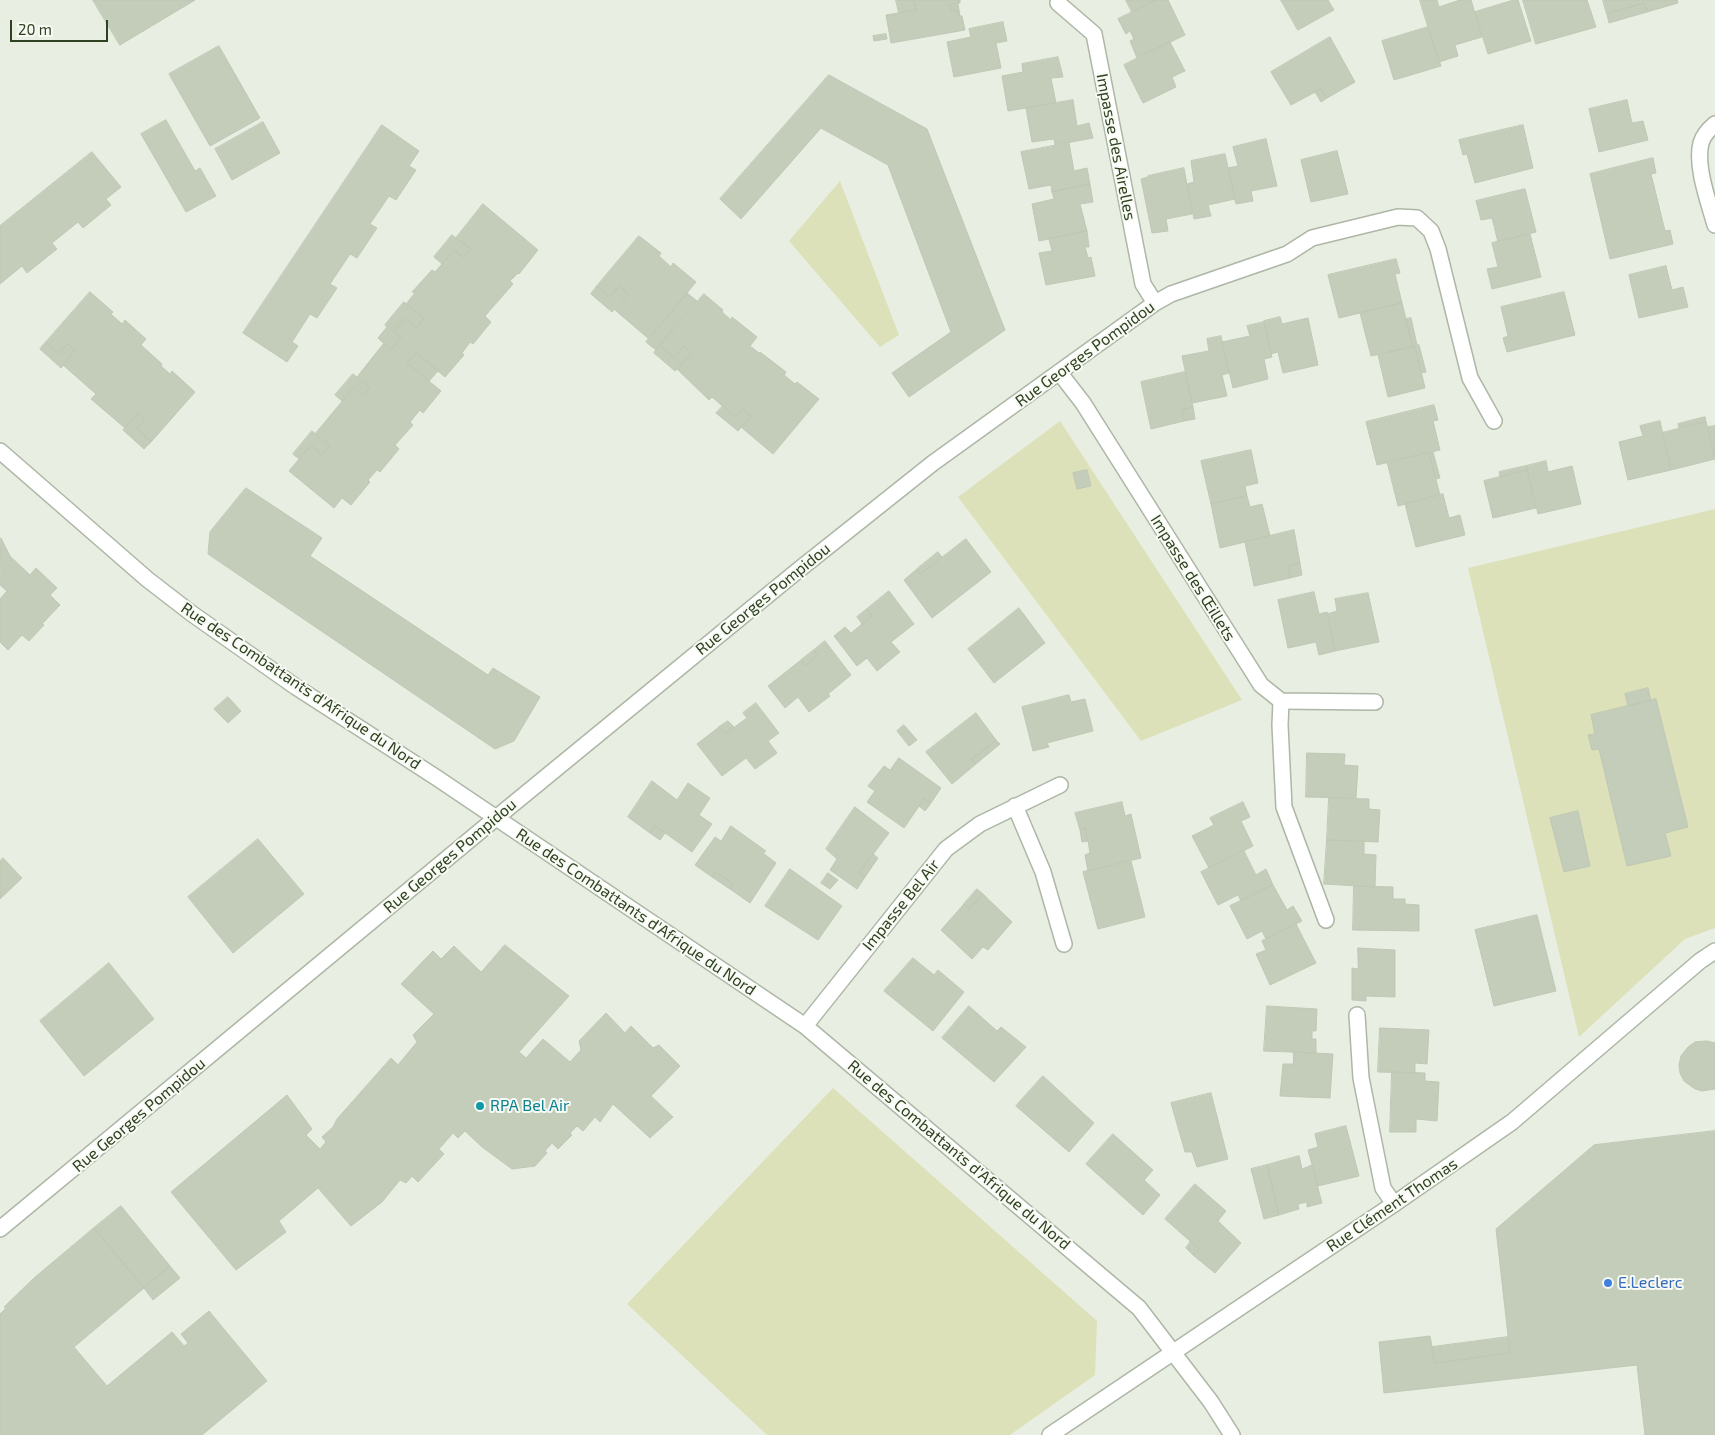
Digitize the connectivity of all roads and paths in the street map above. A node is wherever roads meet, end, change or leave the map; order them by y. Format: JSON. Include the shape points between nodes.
{"nodes":[{"id":1,"x":1058,"y":3,"type":"dead end"},
{"id":2,"x":1715,"y":124,"type":"edge"},
{"id":3,"x":1715,"y":226,"type":"edge"},
{"id":4,"x":1155,"y":303,"type":"junction"},
{"id":5,"x":1059,"y":372,"type":"junction"},
{"id":6,"x":1494,"y":421,"type":"dead end"},
{"id":7,"x":0,"y":451,"type":"edge"},
{"id":8,"x":1282,"y":701,"type":"junction"},
{"id":9,"x":1375,"y":702,"type":"dead end"},
{"id":10,"x":1060,"y":785,"type":"dead end"},
{"id":11,"x":1015,"y":806,"type":"junction"},
{"id":12,"x":496,"y":818,"type":"junction"},
{"id":13,"x":1326,"y":920,"type":"dead end"},
{"id":14,"x":1064,"y":944,"type":"dead end"},
{"id":15,"x":1715,"y":951,"type":"edge"},
{"id":16,"x":1357,"y":1015,"type":"dead end"},
{"id":17,"x":805,"y":1026,"type":"junction"},
{"id":18,"x":1394,"y":1204,"type":"junction"},
{"id":19,"x":0,"y":1229,"type":"edge"},
{"id":20,"x":1174,"y":1352,"type":"junction"},
{"id":21,"x":1050,"y":1435,"type":"edge"},
{"id":22,"x":1232,"y":1435,"type":"edge"}],
"edges":[{"from":1,"to":4,"type":"street","name":"Impasse des Airelles","via":[[1094,34],[1143,284]]},
{"from":2,"to":3,"type":"street","via":[[1701,143],[1700,164]]},
{"from":4,"to":5,"type":"street","name":"Rue Georges Pompidou"},
{"from":4,"to":6,"type":"street","name":"Rue Georges Pompidou","via":[[1171,294],[1287,254],[1312,238],[1398,217],[1417,218],[1431,231],[1438,249],[1470,378]]},
{"from":5,"to":8,"type":"street","name":"Impasse des Œillets","via":[[1082,403],[1261,685]]},
{"from":5,"to":12,"type":"street","name":"Rue Georges Pompidou","via":[[934,463]]},
{"from":7,"to":12,"type":"street","name":"Rue des Combattants d'Afrique du Nord","via":[[147,579],[191,613]]},
{"from":8,"to":9,"type":"street"},
{"from":8,"to":13,"type":"street","via":[[1284,807]]},
{"from":10,"to":11,"type":"street","name":"Impasse Bel Air"},
{"from":11,"to":14,"type":"street","via":[[1043,872]]},
{"from":11,"to":17,"type":"street","name":"Impasse Bel Air","via":[[980,824],[946,849]]},
{"from":12,"to":17,"type":"street","name":"Rue des Combattants d'Afrique du Nord"},
{"from":12,"to":19,"type":"street","name":"Rue Georges Pompidou"},
{"from":15,"to":18,"type":"street","name":"Rue Clément Thomas","via":[[1512,1122]]},
{"from":16,"to":18,"type":"street","via":[[1361,1078],[1383,1188]]},
{"from":17,"to":20,"type":"street","name":"Rue des Combattants d'Afrique du Nord","via":[[1139,1308]]},
{"from":18,"to":20,"type":"street","name":"Rue Clément Thomas"},
{"from":20,"to":21,"type":"street","name":"Rue Clément Thomas"},
{"from":20,"to":22,"type":"street","name":"Rue des Combattants d'Afrique du Nord"}]}
